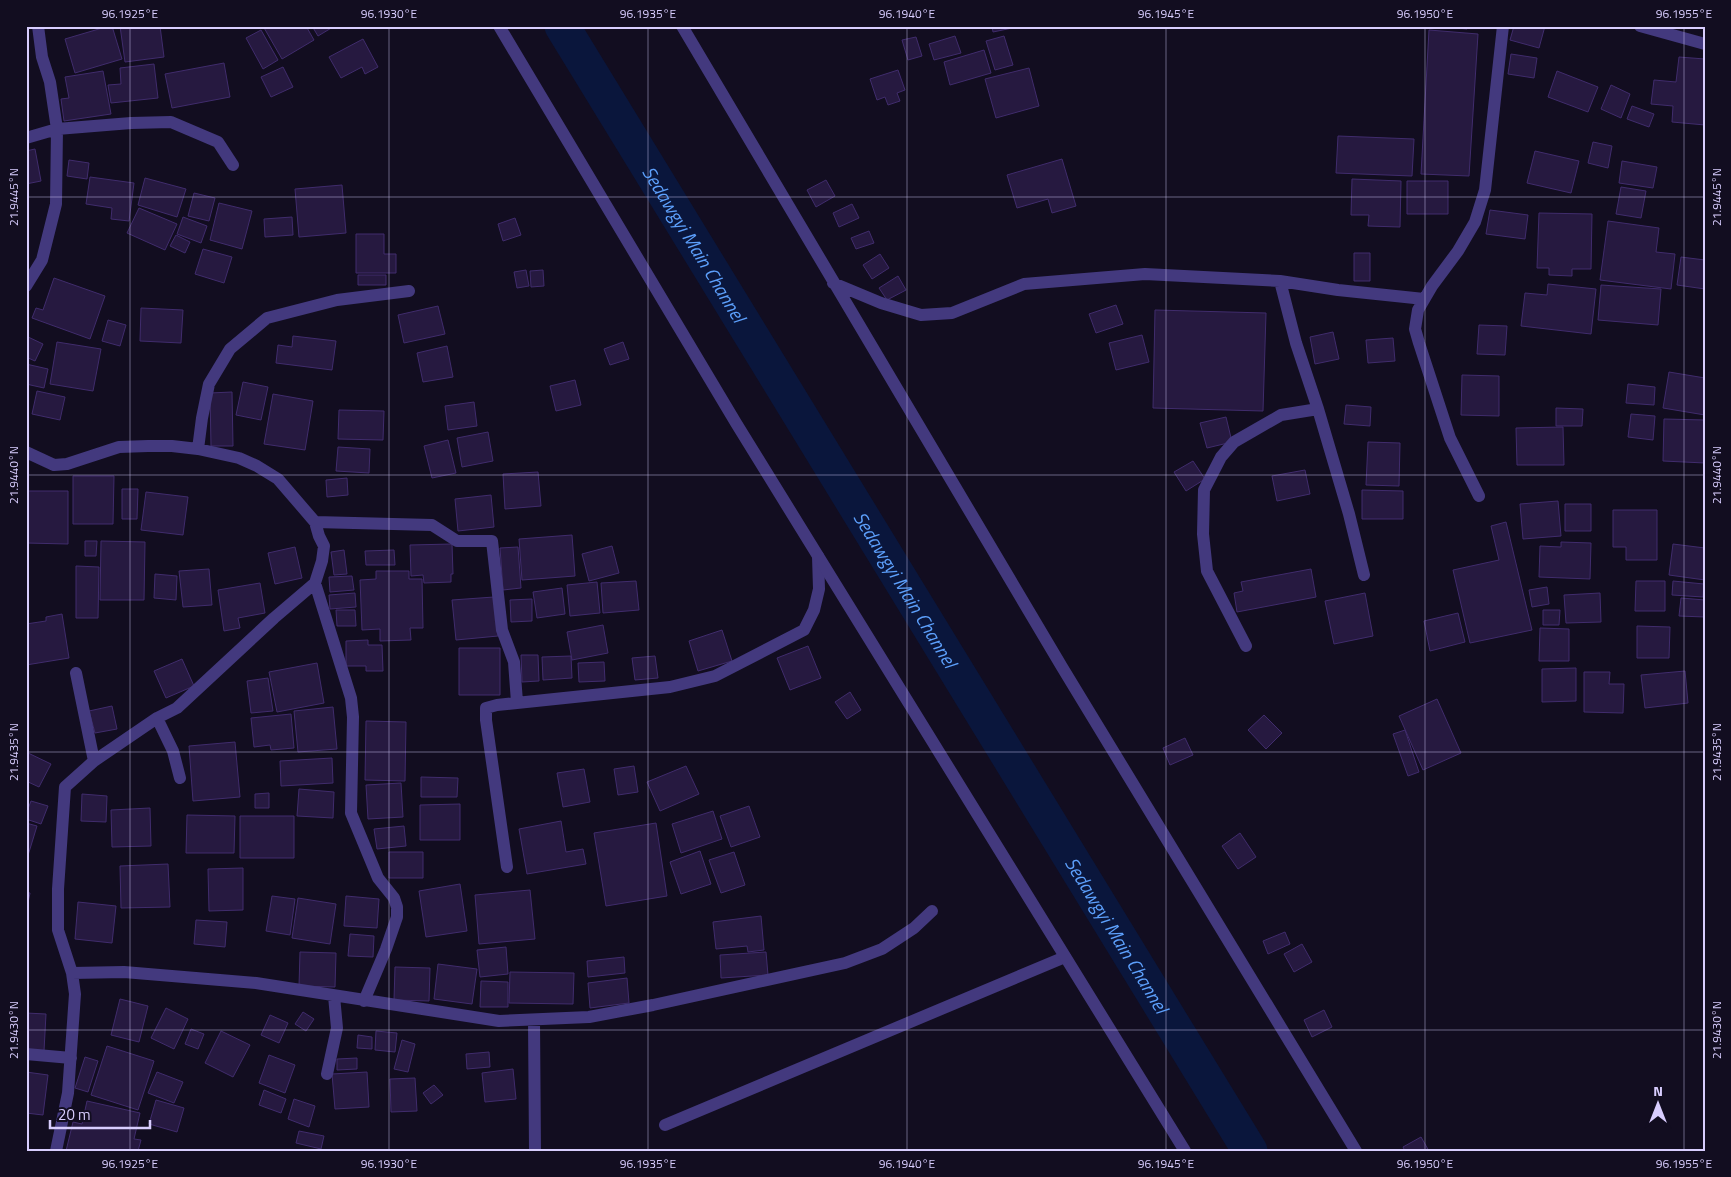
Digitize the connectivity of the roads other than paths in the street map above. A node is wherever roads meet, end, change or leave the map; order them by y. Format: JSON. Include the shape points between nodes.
{"nodes":[{"id":1,"x":38,"y":26,"type":"edge"},
{"id":2,"x":500,"y":26,"type":"edge"},
{"id":3,"x":682,"y":26,"type":"edge"},
{"id":4,"x":1504,"y":26,"type":"edge"},
{"id":5,"x":1640,"y":26,"type":"edge"},
{"id":6,"x":1705,"y":44,"type":"edge"},
{"id":7,"x":57,"y":129,"type":"junction"},
{"id":8,"x":26,"y":138,"type":"edge"},
{"id":9,"x":233,"y":165,"type":"dead end"},
{"id":10,"x":1280,"y":281,"type":"junction"},
{"id":11,"x":833,"y":283,"type":"junction"},
{"id":12,"x":26,"y":286,"type":"edge"},
{"id":13,"x":409,"y":291,"type":"dead end"},
{"id":14,"x":1424,"y":299,"type":"junction"},
{"id":15,"x":1318,"y":409,"type":"junction"},
{"id":16,"x":198,"y":449,"type":"junction"},
{"id":17,"x":26,"y":452,"type":"edge"},
{"id":18,"x":1479,"y":496,"type":"dead end"},
{"id":19,"x":315,"y":522,"type":"junction"},
{"id":20,"x":818,"y":556,"type":"junction"},
{"id":21,"x":1364,"y":575,"type":"dead end"},
{"id":22,"x":315,"y":583,"type":"junction"},
{"id":23,"x":1246,"y":646,"type":"dead end"},
{"id":24,"x":76,"y":674,"type":"dead end"},
{"id":25,"x":517,"y":702,"type":"junction"},
{"id":26,"x":157,"y":718,"type":"junction"},
{"id":27,"x":94,"y":761,"type":"junction"},
{"id":28,"x":180,"y":778,"type":"dead end"},
{"id":29,"x":507,"y":867,"type":"dead end"},
{"id":30,"x":932,"y":910,"type":"dead end"},
{"id":31,"x":1065,"y":957,"type":"junction"},
{"id":32,"x":72,"y":973,"type":"junction"},
{"id":33,"x":334,"y":996,"type":"junction"},
{"id":34,"x":364,"y":1000,"type":"junction"},
{"id":35,"x":534,"y":1020,"type":"junction"},
{"id":36,"x":26,"y":1054,"type":"edge"},
{"id":37,"x":71,"y":1058,"type":"junction"},
{"id":38,"x":327,"y":1074,"type":"dead end"},
{"id":39,"x":665,"y":1125,"type":"dead end"},
{"id":40,"x":56,"y":1151,"type":"edge"},
{"id":41,"x":535,"y":1151,"type":"edge"},
{"id":42,"x":1185,"y":1151,"type":"edge"},
{"id":43,"x":1356,"y":1151,"type":"edge"}],
"edges":[{"from":1,"to":7,"type":"street"},
{"from":2,"to":20,"type":"street"},
{"from":3,"to":11,"type":"street"},
{"from":4,"to":14,"type":"street","via":[[1485,190],[1475,222]]},
{"from":5,"to":6,"type":"street"},
{"from":7,"to":8,"type":"street"},
{"from":7,"to":9,"type":"street","via":[[171,122],[218,142]]},
{"from":7,"to":12,"type":"street","via":[[56,204],[42,260]]},
{"from":10,"to":11,"type":"street","via":[[1145,274],[1024,284],[952,313],[921,315]]},
{"from":10,"to":14,"type":"street"},
{"from":10,"to":15,"type":"street"},
{"from":11,"to":43,"type":"street"},
{"from":13,"to":16,"type":"street","via":[[337,300],[267,318],[230,349],[209,384]]},
{"from":14,"to":18,"type":"street","via":[[1416,318],[1419,343],[1450,438]]},
{"from":15,"to":21,"type":"street"},
{"from":15,"to":23,"type":"street","via":[[1281,415],[1234,442],[1221,457],[1204,490],[1202,534],[1207,571]]},
{"from":16,"to":17,"type":"street","via":[[172,446],[119,448],[54,465]]},
{"from":16,"to":19,"type":"street","via":[[238,458],[278,478]]},
{"from":19,"to":22,"type":"street","via":[[324,546]]},
{"from":19,"to":25,"type":"street","via":[[432,525],[457,541],[492,541],[502,630],[514,662]]},
{"from":20,"to":25,"type":"street","via":[[819,589],[814,610],[804,630],[715,676],[670,687]]},
{"from":20,"to":31,"type":"street"},
{"from":22,"to":26,"type":"street","via":[[177,708]]},
{"from":22,"to":34,"type":"street","via":[[352,703],[352,813],[378,878],[394,898],[396,907],[386,949]]},
{"from":24,"to":27,"type":"street"},
{"from":25,"to":29,"type":"street","via":[[486,708]]},
{"from":26,"to":27,"type":"street"},
{"from":26,"to":28,"type":"street","via":[[173,751]]},
{"from":27,"to":32,"type":"street","via":[[66,787],[58,930]]},
{"from":30,"to":35,"type":"street","via":[[914,928],[882,949],[845,963],[635,1009],[589,1017]]},
{"from":31,"to":39,"type":"street"},
{"from":31,"to":42,"type":"street"},
{"from":32,"to":33,"type":"street","via":[[124,972],[256,983]]},
{"from":32,"to":37,"type":"street","via":[[75,994]]},
{"from":33,"to":34,"type":"street"},
{"from":33,"to":38,"type":"street","via":[[337,1028]]},
{"from":34,"to":35,"type":"street","via":[[499,1021]]},
{"from":35,"to":41,"type":"street"},
{"from":36,"to":37,"type":"street"},
{"from":37,"to":40,"type":"street","via":[[68,1093]]}]}
